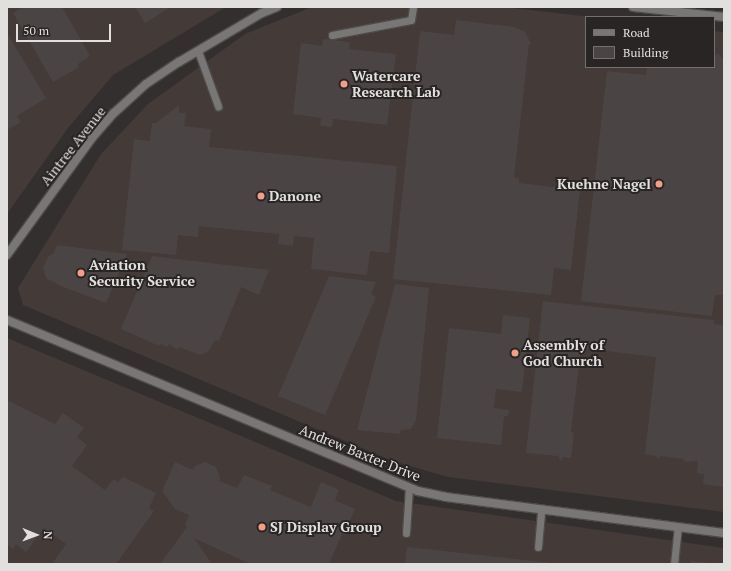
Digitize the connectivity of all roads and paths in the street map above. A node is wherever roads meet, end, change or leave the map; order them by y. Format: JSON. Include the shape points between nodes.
{"nodes":[{"id":1,"x":277,"y":7,"type":"edge"},
{"id":2,"x":412,"y":7,"type":"edge"},
{"id":3,"x":633,"y":7,"type":"edge"},
{"id":4,"x":693,"y":10,"type":"edge"},
{"id":5,"x":724,"y":17,"type":"edge"},
{"id":6,"x":332,"y":35,"type":"dead end"},
{"id":7,"x":198,"y":51,"type":"junction"},
{"id":8,"x":218,"y":106,"type":"dead end"},
{"id":9,"x":7,"y":256,"type":"edge"},
{"id":10,"x":7,"y":320,"type":"edge"},
{"id":11,"x":409,"y":488,"type":"junction"},
{"id":12,"x":541,"y":510,"type":"junction"},
{"id":13,"x":678,"y":527,"type":"junction"},
{"id":14,"x":406,"y":532,"type":"dead end"},
{"id":15,"x":724,"y":533,"type":"edge"},
{"id":16,"x":538,"y":547,"type":"dead end"},
{"id":17,"x":674,"y":564,"type":"edge"}],
"edges":[{"from":1,"to":7,"type":"street","name":"Aintree Avenue","via":[[262,13]]},
{"from":2,"to":6,"type":"lane","via":[[411,20]]},
{"from":3,"to":4,"type":"street"},
{"from":4,"to":5,"type":"street"},
{"from":7,"to":8,"type":"lane"},
{"from":7,"to":9,"type":"street","name":"Aintree Avenue","via":[[146,84],[114,113],[92,138]]},
{"from":10,"to":11,"type":"street","name":"Andrew Baxter Drive"},
{"from":11,"to":12,"type":"street","name":"Andrew Baxter Drive","via":[[446,498]]},
{"from":11,"to":14,"type":"lane"},
{"from":12,"to":13,"type":"street","name":"Andrew Baxter Drive"},
{"from":12,"to":16,"type":"lane"},
{"from":13,"to":15,"type":"street","name":"Andrew Baxter Drive"},
{"from":13,"to":17,"type":"lane"}]}
